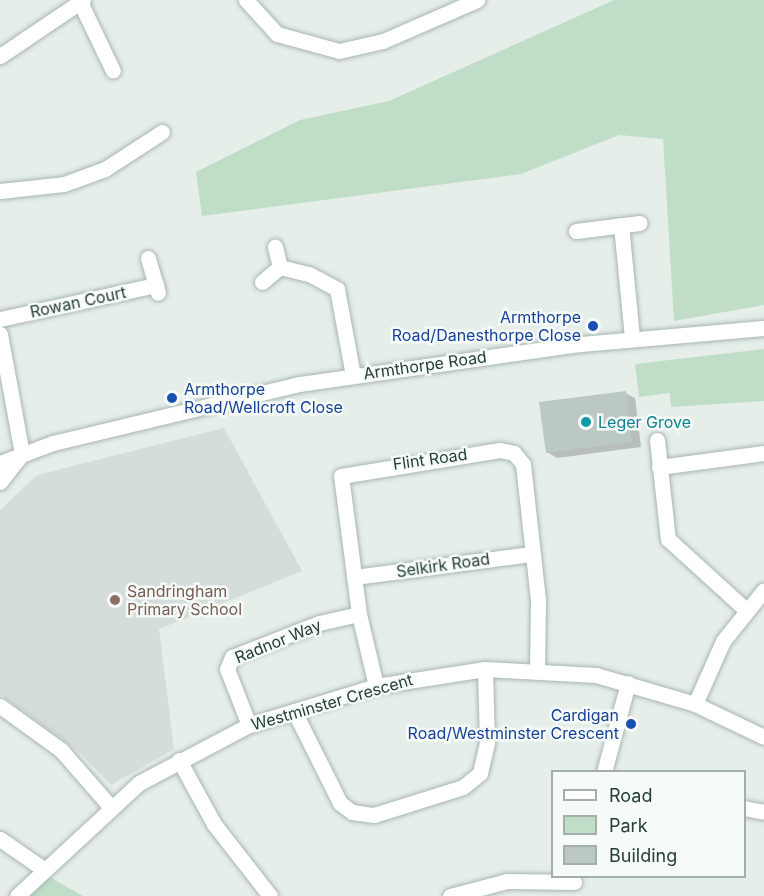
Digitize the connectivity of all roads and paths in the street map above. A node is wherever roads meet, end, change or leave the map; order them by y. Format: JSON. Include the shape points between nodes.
{"nodes":[{"id":1,"x":246,"y":0,"type":"edge"},
{"id":2,"x":477,"y":0,"type":"edge"},
{"id":3,"x":81,"y":1,"type":"edge"},
{"id":4,"x":0,"y":56,"type":"edge"},
{"id":5,"x":113,"y":71,"type":"dead end"},
{"id":6,"x":162,"y":132,"type":"dead end"},
{"id":7,"x":0,"y":191,"type":"edge"},
{"id":8,"x":639,"y":223,"type":"dead end"},
{"id":9,"x":621,"y":225,"type":"junction"},
{"id":10,"x":576,"y":231,"type":"dead end"},
{"id":11,"x":275,"y":248,"type":"dead end"},
{"id":12,"x":148,"y":258,"type":"dead end"},
{"id":13,"x":280,"y":267,"type":"junction"},
{"id":14,"x":262,"y":282,"type":"dead end"},
{"id":15,"x":0,"y":319,"type":"edge"},
{"id":16,"x":764,"y":328,"type":"edge"},
{"id":17,"x":0,"y":334,"type":"edge"},
{"id":18,"x":632,"y":338,"type":"junction"},
{"id":19,"x":353,"y":375,"type":"junction"},
{"id":20,"x":657,"y":440,"type":"dead end"},
{"id":21,"x":764,"y":453,"type":"edge"},
{"id":22,"x":22,"y":454,"type":"junction"},
{"id":23,"x":0,"y":464,"type":"edge"},
{"id":24,"x":659,"y":467,"type":"junction"},
{"id":25,"x":0,"y":482,"type":"edge"},
{"id":26,"x":532,"y":554,"type":"junction"},
{"id":27,"x":354,"y":577,"type":"junction"},
{"id":28,"x":764,"y":590,"type":"edge"},
{"id":29,"x":745,"y":609,"type":"junction"},
{"id":30,"x":359,"y":614,"type":"junction"},
{"id":31,"x":485,"y":669,"type":"junction"},
{"id":32,"x":537,"y":669,"type":"junction"},
{"id":33,"x":628,"y":683,"type":"junction"},
{"id":34,"x":376,"y":686,"type":"junction"},
{"id":35,"x":695,"y":704,"type":"junction"},
{"id":36,"x":0,"y":706,"type":"edge"},
{"id":37,"x":294,"y":711,"type":"junction"},
{"id":38,"x":249,"y":725,"type":"junction"},
{"id":39,"x":764,"y":737,"type":"edge"},
{"id":40,"x":179,"y":760,"type":"junction"},
{"id":41,"x":604,"y":770,"type":"edge"},
{"id":42,"x":109,"y":805,"type":"junction"},
{"id":43,"x":746,"y":808,"type":"edge"},
{"id":44,"x":764,"y":812,"type":"edge"},
{"id":45,"x":0,"y":839,"type":"edge"},
{"id":46,"x":42,"y":868,"type":"junction"},
{"id":47,"x":574,"y":885,"type":"edge"},
{"id":48,"x":259,"y":893,"type":"edge"},
{"id":49,"x":17,"y":896,"type":"edge"},
{"id":50,"x":450,"y":896,"type":"edge"}],
"edges":[{"from":1,"to":2,"type":"street","via":[[278,34],[339,51],[383,41]]},
{"from":3,"to":4,"type":"street"},
{"from":3,"to":5,"type":"street"},
{"from":6,"to":7,"type":"street","via":[[105,169],[64,184]]},
{"from":8,"to":9,"type":"street"},
{"from":9,"to":10,"type":"street"},
{"from":9,"to":18,"type":"street"},
{"from":11,"to":13,"type":"street"},
{"from":12,"to":15,"type":"street","name":"Rowan Court","via":[[157,290]]},
{"from":13,"to":14,"type":"street"},
{"from":13,"to":19,"type":"street","via":[[309,274],[337,289]]},
{"from":16,"to":18,"type":"street","name":"Armthorpe Road"},
{"from":17,"to":22,"type":"street"},
{"from":18,"to":19,"type":"street","name":"Armthorpe Road"},
{"from":19,"to":22,"type":"street","name":"Armthorpe Road","via":[[228,398]]},
{"from":20,"to":24,"type":"street"},
{"from":21,"to":24,"type":"street"},
{"from":22,"to":23,"type":"street","name":"Armthorpe Road"},
{"from":22,"to":25,"type":"street"},
{"from":24,"to":29,"type":"street","via":[[665,525],[674,549]]},
{"from":26,"to":27,"type":"street","name":"Selkirk Road"},
{"from":26,"to":27,"type":"street","name":"Flint Road","via":[[522,464],[514,453],[500,450],[344,472]]},
{"from":26,"to":32,"type":"street","name":"Flint Road"},
{"from":27,"to":30,"type":"street","name":"Flint Road"},
{"from":28,"to":29,"type":"street"},
{"from":29,"to":35,"type":"street","via":[[723,641]]},
{"from":30,"to":34,"type":"street","name":"Flint Road"},
{"from":30,"to":38,"type":"street","name":"Radnor Way","via":[[319,623],[232,657],[227,669]]},
{"from":31,"to":32,"type":"street","name":"Westminster Crescent"},
{"from":31,"to":34,"type":"street","name":"Westminster Crescent"},
{"from":31,"to":37,"type":"street","via":[[487,742],[480,773],[463,786],[374,815],[352,812],[340,803]]},
{"from":32,"to":33,"type":"street","name":"Westminster Crescent"},
{"from":33,"to":35,"type":"street","name":"Westminster Crescent"},
{"from":33,"to":41,"type":"street"},
{"from":34,"to":37,"type":"street","name":"Westminster Crescent"},
{"from":35,"to":39,"type":"street","name":"Westminster Crescent"},
{"from":36,"to":42,"type":"street","via":[[67,755]]},
{"from":37,"to":38,"type":"street","name":"Westminster Crescent"},
{"from":38,"to":40,"type":"street","name":"Westminster Crescent"},
{"from":40,"to":42,"type":"street","name":"Westminster Crescent"},
{"from":40,"to":48,"type":"street"},
{"from":42,"to":46,"type":"street","name":"Westminster Crescent"},
{"from":43,"to":44,"type":"street"},
{"from":45,"to":46,"type":"street"},
{"from":46,"to":49,"type":"street","name":"Westminster Crescent"},
{"from":47,"to":50,"type":"street","via":[[507,881]]}]}
